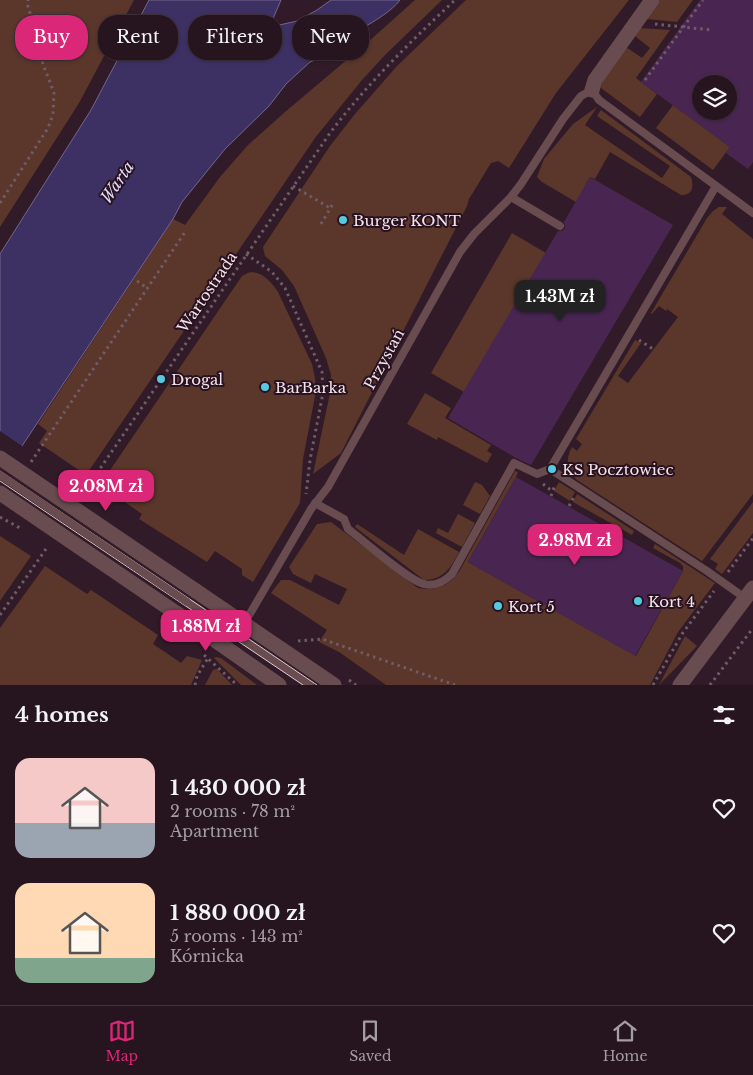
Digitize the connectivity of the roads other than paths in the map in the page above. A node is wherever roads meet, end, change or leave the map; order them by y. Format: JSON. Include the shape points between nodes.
{"nodes":[{"id":1,"x":652,"y":0,"type":"edge"},
{"id":2,"x":592,"y":90,"type":"junction"},
{"id":3,"x":716,"y":186,"type":"junction"},
{"id":4,"x":511,"y":197,"type":"junction"},
{"id":5,"x":753,"y":213,"type":"edge"},
{"id":6,"x":560,"y":226,"type":"dead end"},
{"id":7,"x":0,"y":458,"type":"edge"},
{"id":8,"x":550,"y":469,"type":"junction"},
{"id":9,"x":0,"y":476,"type":"edge"},
{"id":10,"x":0,"y":493,"type":"edge"},
{"id":11,"x":313,"y":506,"type":"junction"},
{"id":12,"x":749,"y":593,"type":"edge"},
{"id":13,"x":187,"y":603,"type":"junction"},
{"id":14,"x":244,"y":624,"type":"junction"},
{"id":15,"x":279,"y":685,"type":"edge"},
{"id":16,"x":310,"y":685,"type":"edge"},
{"id":17,"x":334,"y":685,"type":"edge"},
{"id":18,"x":680,"y":685,"type":"edge"}],
"edges":[{"from":1,"to":2,"type":"street","via":[[595,80]]},
{"from":2,"to":3,"type":"lane","via":[[599,100]]},
{"from":2,"to":4,"type":"lane","name":"Przystań","via":[[581,96],[563,119]]},
{"from":3,"to":5,"type":"lane"},
{"from":3,"to":8,"type":"lane"},
{"from":4,"to":6,"type":"lane"},
{"from":4,"to":11,"type":"lane","name":"Przystań","via":[[460,252],[328,488]]},
{"from":7,"to":13,"type":"street","bridge":true},
{"from":8,"to":11,"type":"lane","via":[[537,474],[514,463],[452,574],[446,580],[431,585],[416,581],[348,528],[344,519]]},
{"from":8,"to":12,"type":"lane","via":[[722,580]]},
{"from":9,"to":13,"type":"lane","bridge":true},
{"from":10,"to":13,"type":"street","bridge":true},
{"from":11,"to":14,"type":"lane","name":"Przystań"},
{"from":12,"to":18,"type":"street"},
{"from":13,"to":14,"type":"street"},
{"from":13,"to":15,"type":"street"},
{"from":13,"to":16,"type":"lane"},
{"from":14,"to":17,"type":"street"}]}
